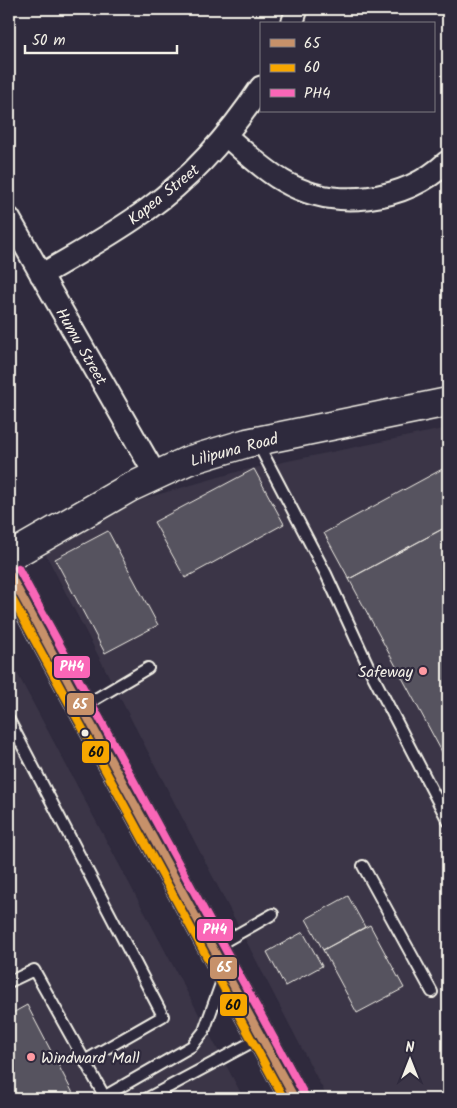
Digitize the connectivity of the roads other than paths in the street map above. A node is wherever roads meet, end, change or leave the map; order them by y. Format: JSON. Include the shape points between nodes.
{"nodes":[{"id":1,"x":297,"y":9,"type":"edge"},
{"id":2,"x":293,"y":22,"type":"edge"},
{"id":3,"x":260,"y":88,"type":"edge"},
{"id":4,"x":226,"y":136,"type":"junction"},
{"id":5,"x":447,"y":162,"type":"dead end"},
{"id":6,"x":9,"y":218,"type":"edge"},
{"id":7,"x":42,"y":276,"type":"junction"},
{"id":8,"x":448,"y":402,"type":"edge"},
{"id":9,"x":256,"y":441,"type":"junction"},
{"id":10,"x":155,"y":474,"type":"junction"},
{"id":11,"x":9,"y":557,"type":"edge"},
{"id":12,"x":9,"y":573,"type":"edge"},
{"id":13,"x":148,"y":668,"type":"dead end"},
{"id":14,"x":82,"y":707,"type":"junction"},
{"id":15,"x":9,"y":720,"type":"edge"},
{"id":16,"x":448,"y":821,"type":"edge"},
{"id":17,"x":363,"y":866,"type":"dead end"},
{"id":18,"x":273,"y":914,"type":"dead end"},
{"id":19,"x":219,"y":960,"type":"junction"},
{"id":20,"x":9,"y":982,"type":"edge"},
{"id":21,"x":432,"y":992,"type":"dead end"},
{"id":22,"x":261,"y":1038,"type":"junction"},
{"id":23,"x":86,"y":1060,"type":"junction"},
{"id":24,"x":106,"y":1097,"type":"edge"},
{"id":25,"x":146,"y":1099,"type":"edge"},
{"id":26,"x":294,"y":1099,"type":"edge"}],
"edges":[{"from":1,"to":2,"type":"street"},
{"from":3,"to":4,"type":"street","name":"Kapea Street"},
{"from":4,"to":5,"type":"street","via":[[285,182],[329,197],[348,199],[385,195],[426,179]]},
{"from":4,"to":7,"type":"street","name":"Kapea Street","via":[[199,166],[148,210]]},
{"from":6,"to":7,"type":"street","name":"Humu Street"},
{"from":7,"to":10,"type":"street","name":"Humu Street"},
{"from":8,"to":9,"type":"main road","name":"Lilipuna Road"},
{"from":9,"to":10,"type":"main road","name":"Lilipuna Road"},
{"from":9,"to":16,"type":"lane"},
{"from":10,"to":11,"type":"main road","name":"Lilipuna Road"},
{"from":12,"to":14,"type":"main road"},
{"from":13,"to":14,"type":"lane"},
{"from":14,"to":19,"type":"main road"},
{"from":15,"to":23,"type":"lane","via":[[163,1016]]},
{"from":17,"to":21,"type":"lane"},
{"from":18,"to":19,"type":"lane"},
{"from":19,"to":22,"type":"main road"},
{"from":19,"to":24,"type":"lane","via":[[209,1020],[192,1046]]},
{"from":20,"to":23,"type":"lane","via":[[34,970]]},
{"from":22,"to":25,"type":"lane"},
{"from":22,"to":26,"type":"main road"},
{"from":23,"to":24,"type":"lane"}]}
